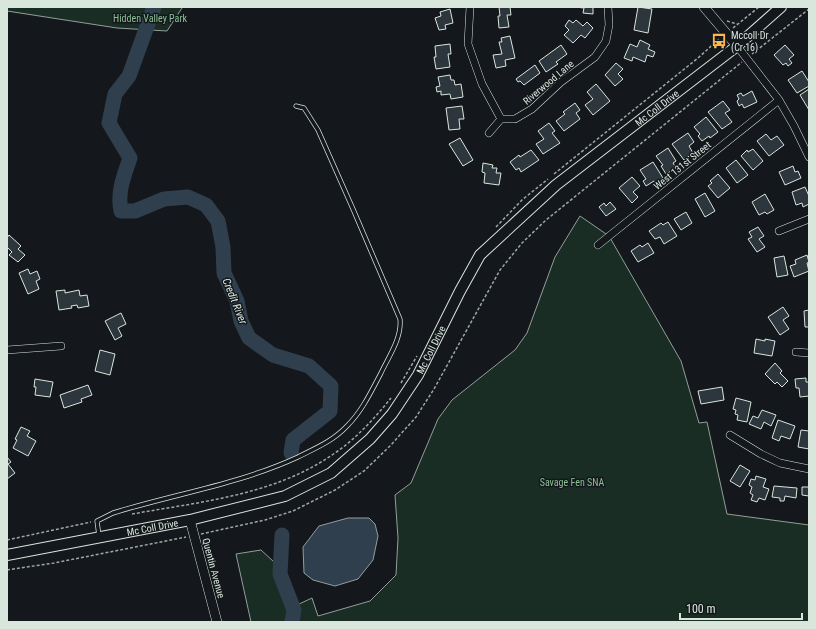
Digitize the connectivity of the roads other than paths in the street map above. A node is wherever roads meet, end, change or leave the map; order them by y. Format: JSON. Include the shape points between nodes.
{"nodes":[{"id":1,"x":470,"y":7,"type":"edge"},
{"id":2,"x":608,"y":7,"type":"edge"},
{"id":3,"x":704,"y":7,"type":"edge"},
{"id":4,"x":781,"y":7,"type":"edge"},
{"id":5,"x":737,"y":46,"type":"junction"},
{"id":6,"x":779,"y":100,"type":"junction"},
{"id":7,"x":296,"y":106,"type":"dead end"},
{"id":8,"x":501,"y":119,"type":"junction"},
{"id":9,"x":489,"y":133,"type":"dead end"},
{"id":10,"x":809,"y":157,"type":"edge"},
{"id":11,"x":809,"y":219,"type":"edge"},
{"id":12,"x":779,"y":231,"type":"dead end"},
{"id":13,"x":598,"y":245,"type":"dead end"},
{"id":14,"x":61,"y":346,"type":"dead end"},
{"id":15,"x":7,"y":350,"type":"edge"},
{"id":16,"x":796,"y":352,"type":"dead end"},
{"id":17,"x":809,"y":353,"type":"edge"},
{"id":18,"x":730,"y":435,"type":"dead end"},
{"id":19,"x":809,"y":469,"type":"edge"},
{"id":20,"x":190,"y":520,"type":"junction"},
{"id":21,"x":99,"y":537,"type":"junction"},
{"id":22,"x":7,"y":556,"type":"edge"},
{"id":23,"x":217,"y":622,"type":"edge"}],
"edges":[{"from":1,"to":8,"type":"street","via":[[468,44],[482,84]]},
{"from":2,"to":8,"type":"street","name":"Riverwood Lane","via":[[609,25],[606,41],[595,56],[532,108],[515,119]]},
{"from":3,"to":5,"type":"street"},
{"from":4,"to":5,"type":"main road","name":"Mc Coll Drive"},
{"from":5,"to":6,"type":"street"},
{"from":5,"to":20,"type":"main road","name":"Mc Coll Drive","via":[[556,185],[480,255],[418,374],[392,414],[370,440],[331,473],[285,496]]},
{"from":6,"to":10,"type":"street"},
{"from":6,"to":13,"type":"street","name":"West 131st Street"},
{"from":7,"to":21,"type":"lane","via":[[304,108],[318,130],[400,319],[394,346],[359,411],[347,426],[322,446],[285,463],[242,478],[108,515],[98,521]]},
{"from":8,"to":9,"type":"street"},
{"from":11,"to":12,"type":"street"},
{"from":14,"to":15,"type":"street"},
{"from":16,"to":17,"type":"street"},
{"from":18,"to":19,"type":"street","via":[[780,463]]},
{"from":20,"to":21,"type":"main road","name":"Mc Coll Drive"},
{"from":20,"to":23,"type":"street","name":"Quentin Avenue"},
{"from":21,"to":22,"type":"main road","name":"Mc Coll Drive"}]}
